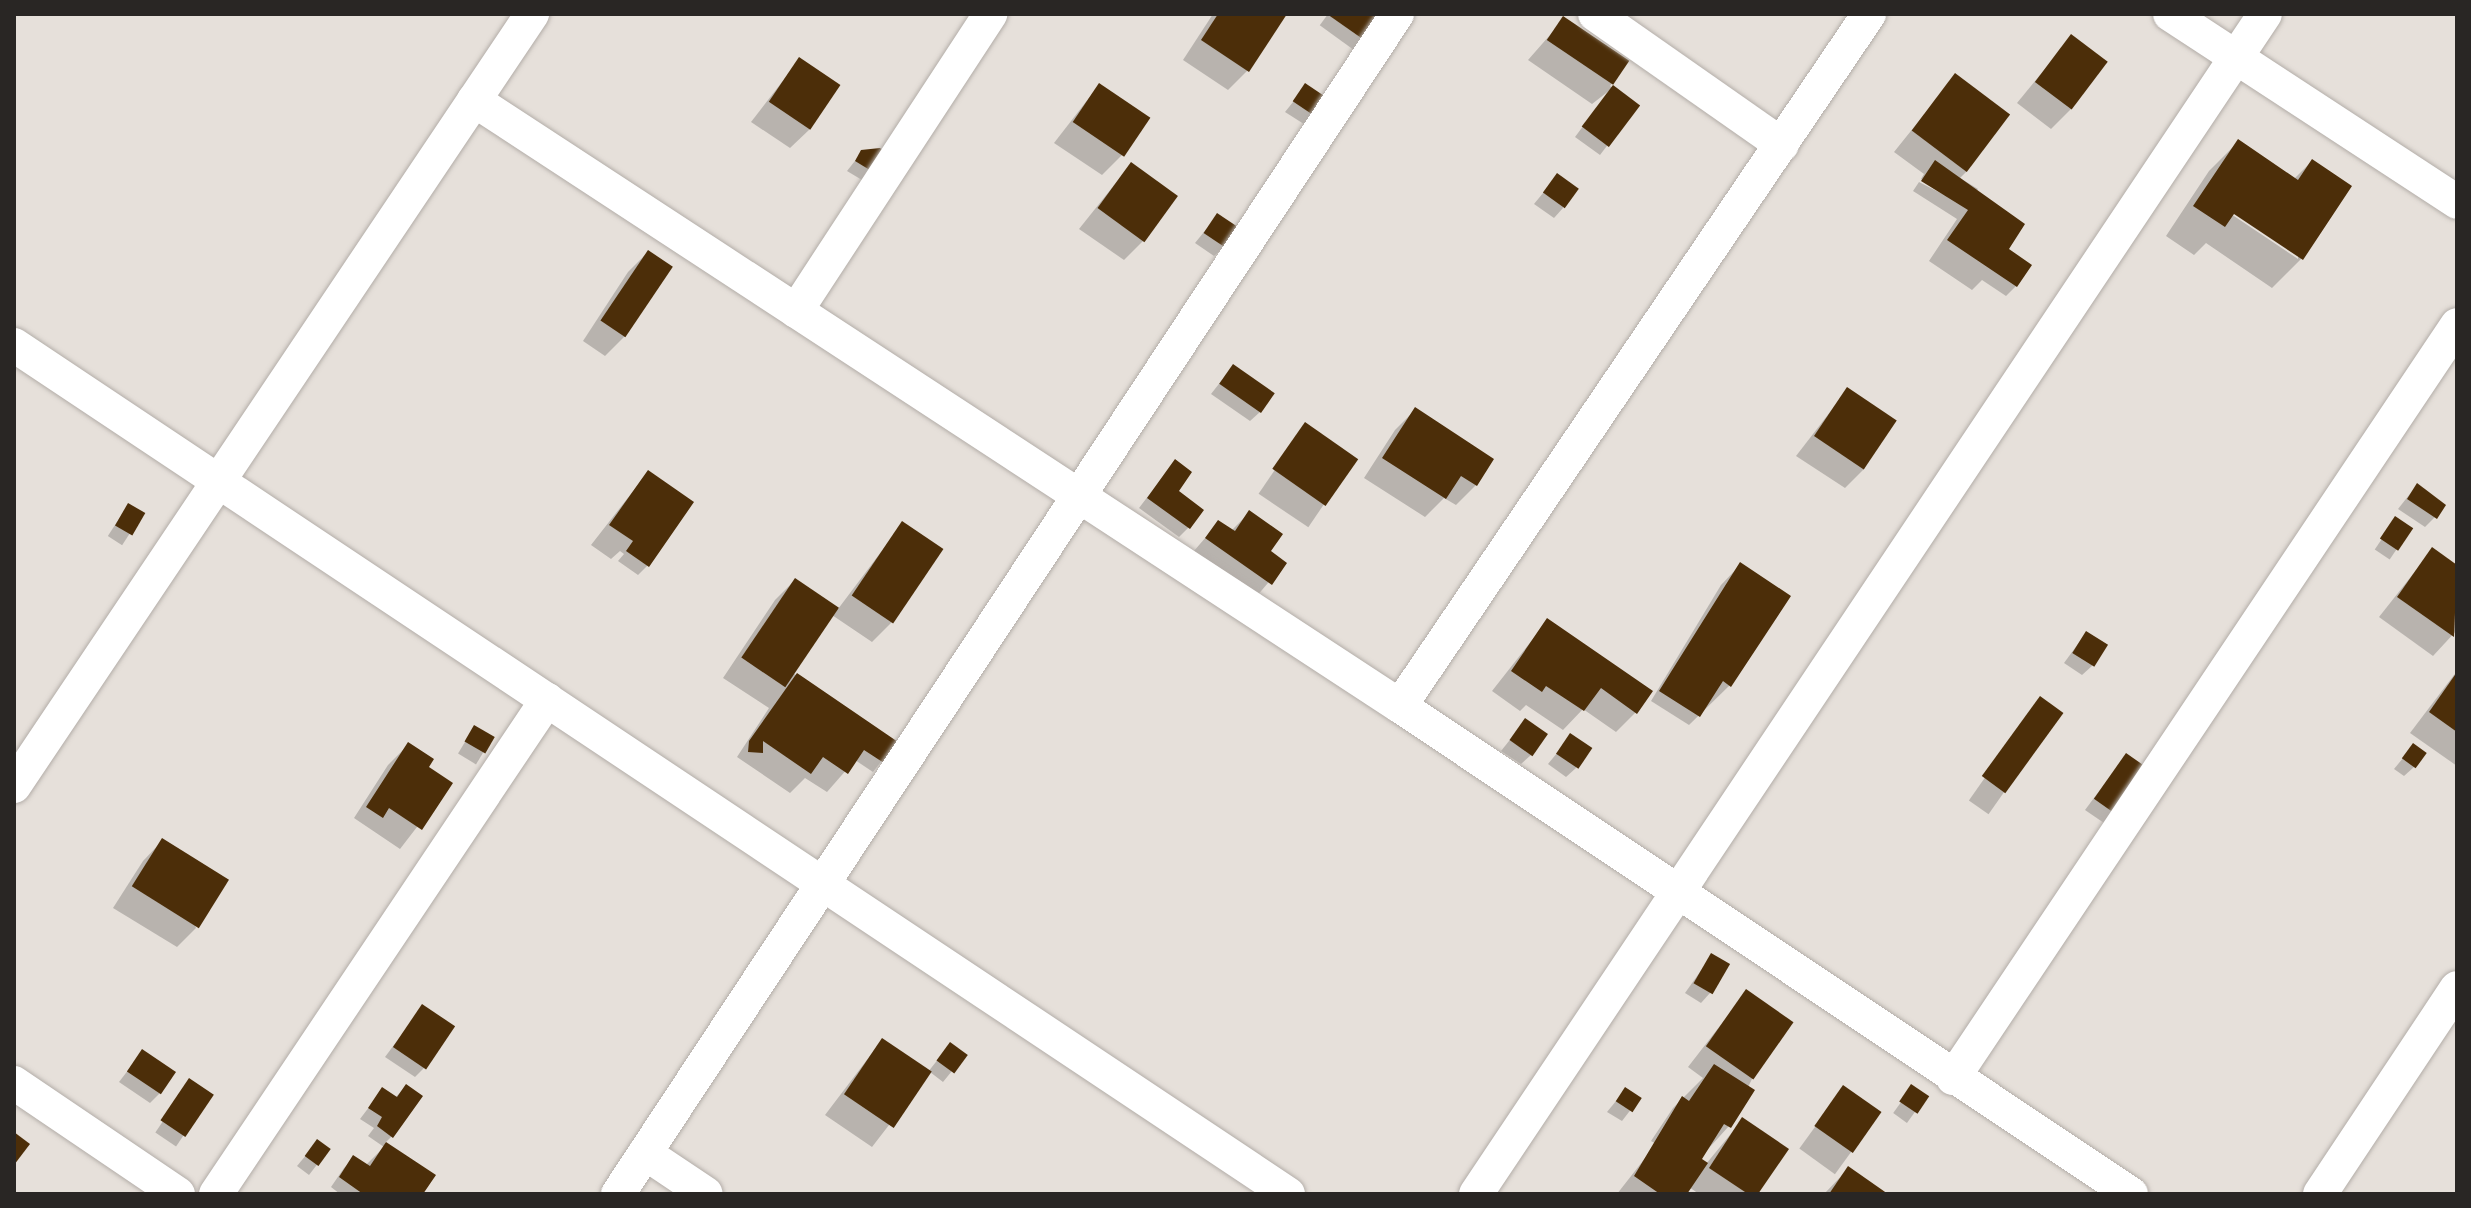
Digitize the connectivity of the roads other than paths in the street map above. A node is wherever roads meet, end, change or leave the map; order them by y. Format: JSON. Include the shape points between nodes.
{"nodes":[{"id":1,"x":532,"y":14,"type":"edge"},
{"id":2,"x":990,"y":14,"type":"edge"},
{"id":3,"x":1397,"y":14,"type":"edge"},
{"id":4,"x":1595,"y":14,"type":"edge"},
{"id":5,"x":1869,"y":14,"type":"edge"},
{"id":6,"x":2170,"y":14,"type":"edge"},
{"id":7,"x":2265,"y":14,"type":"edge"},
{"id":8,"x":2236,"y":57,"type":"junction"},
{"id":9,"x":474,"y":100,"type":"junction"},
{"id":10,"x":1782,"y":145,"type":"junction"},
{"id":11,"x":2457,"y":202,"type":"edge"},
{"id":12,"x":796,"y":311,"type":"junction"},
{"id":13,"x":2457,"y":325,"type":"edge"},
{"id":14,"x":14,"y":345,"type":"edge"},
{"id":15,"x":219,"y":481,"type":"junction"},
{"id":16,"x":1076,"y":494,"type":"junction"},
{"id":17,"x":547,"y":700,"type":"junction"},
{"id":18,"x":1400,"y":706,"type":"junction"},
{"id":19,"x":14,"y":786,"type":"edge"},
{"id":20,"x":821,"y":883,"type":"junction"},
{"id":21,"x":1680,"y":893,"type":"junction"},
{"id":22,"x":2457,"y":988,"type":"edge"},
{"id":23,"x":1953,"y":1078,"type":"junction"},
{"id":24,"x":14,"y":1083,"type":"edge"},
{"id":25,"x":645,"y":1153,"type":"junction"},
{"id":26,"x":178,"y":1194,"type":"edge"},
{"id":27,"x":216,"y":1194,"type":"edge"},
{"id":28,"x":618,"y":1194,"type":"edge"},
{"id":29,"x":706,"y":1194,"type":"edge"},
{"id":30,"x":1288,"y":1194,"type":"edge"},
{"id":31,"x":1476,"y":1194,"type":"edge"},
{"id":32,"x":2131,"y":1194,"type":"edge"},
{"id":33,"x":2320,"y":1194,"type":"edge"}],
"edges":[{"from":1,"to":9,"type":"street"},
{"from":2,"to":12,"type":"street"},
{"from":3,"to":16,"type":"street"},
{"from":4,"to":10,"type":"street"},
{"from":5,"to":10,"type":"street"},
{"from":6,"to":8,"type":"street"},
{"from":7,"to":8,"type":"street"},
{"from":8,"to":11,"type":"street"},
{"from":8,"to":21,"type":"street"},
{"from":9,"to":12,"type":"street"},
{"from":9,"to":15,"type":"street"},
{"from":10,"to":18,"type":"street"},
{"from":12,"to":16,"type":"street"},
{"from":13,"to":23,"type":"street"},
{"from":14,"to":15,"type":"street"},
{"from":15,"to":17,"type":"street"},
{"from":15,"to":19,"type":"street"},
{"from":16,"to":18,"type":"street"},
{"from":16,"to":20,"type":"street"},
{"from":17,"to":20,"type":"street"},
{"from":17,"to":27,"type":"street"},
{"from":18,"to":21,"type":"street"},
{"from":20,"to":25,"type":"street"},
{"from":20,"to":30,"type":"street"},
{"from":21,"to":23,"type":"street"},
{"from":21,"to":31,"type":"street"},
{"from":22,"to":33,"type":"street"},
{"from":23,"to":32,"type":"street"},
{"from":24,"to":26,"type":"street"},
{"from":25,"to":28,"type":"street"},
{"from":25,"to":29,"type":"street"}]}
